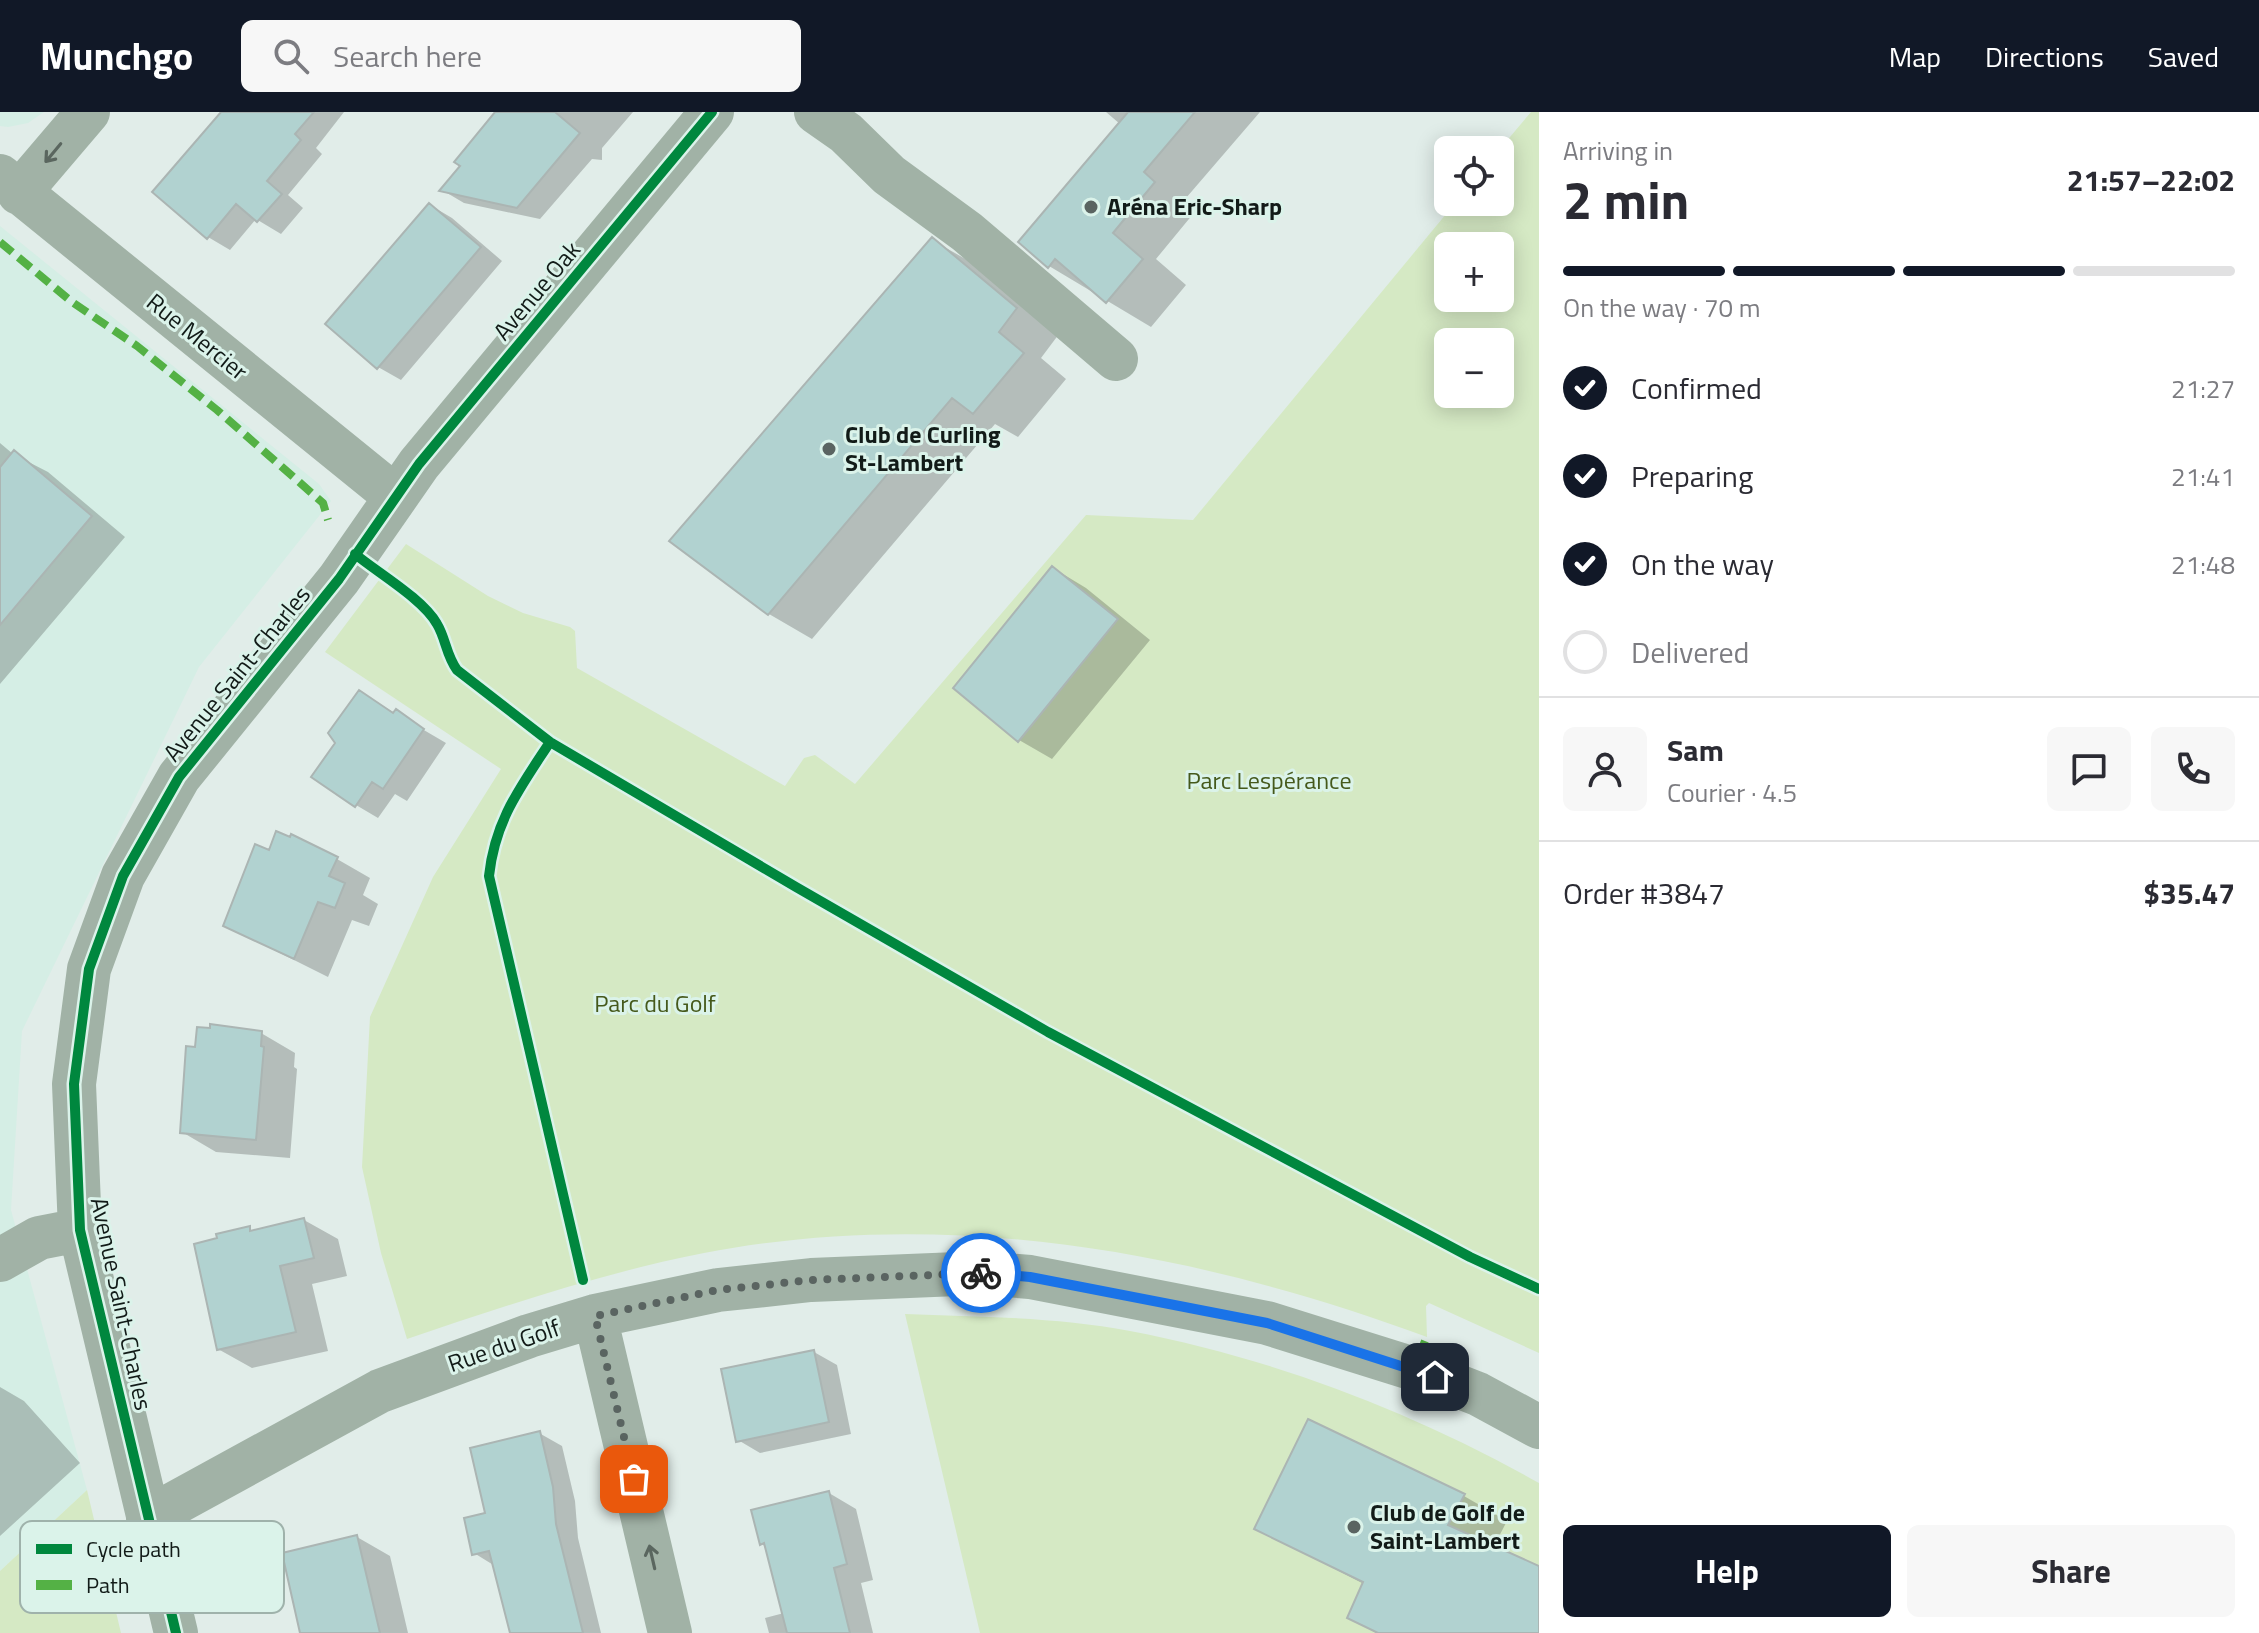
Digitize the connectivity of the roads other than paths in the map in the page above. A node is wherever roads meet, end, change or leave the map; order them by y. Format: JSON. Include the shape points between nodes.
{"nodes":[{"id":1,"x":88,"y":112,"type":"edge"},
{"id":2,"x":712,"y":112,"type":"edge"},
{"id":3,"x":816,"y":112,"type":"edge"},
{"id":4,"x":10,"y":184,"type":"edge"},
{"id":5,"x":1116,"y":359,"type":"dead end"},
{"id":6,"x":395,"y":496,"type":"junction"},
{"id":7,"x":80,"y":1230,"type":"junction"},
{"id":8,"x":0,"y":1260,"type":"edge"},
{"id":9,"x":595,"y":1316,"type":"junction"},
{"id":10,"x":1539,"y":1427,"type":"edge"},
{"id":11,"x":148,"y":1518,"type":"junction"},
{"id":12,"x":149,"y":1521,"type":"edge"},
{"id":13,"x":171,"y":1613,"type":"edge"},
{"id":14,"x":176,"y":1633,"type":"edge"},
{"id":15,"x":670,"y":1633,"type":"edge"}],
"edges":[{"from":1,"to":4,"type":"street","one_way":true},
{"from":2,"to":6,"type":"street","name":"Avenue Oak"},
{"from":3,"to":5,"type":"street"},
{"from":4,"to":6,"type":"street","name":"Rue Mercier"},
{"from":6,"to":7,"type":"street","name":"Avenue Saint-Charles","via":[[339,579],[179,777],[123,876],[89,969],[74,1084]]},
{"from":7,"to":8,"type":"street","via":[[39,1238]]},
{"from":7,"to":11,"type":"street","name":"Avenue Saint-Charles"},
{"from":9,"to":10,"type":"street","name":"Rue du Golf","via":[[718,1290],[811,1280],[982,1273],[1030,1277],[1267,1323],[1414,1369],[1478,1394]]},
{"from":9,"to":11,"type":"street","name":"Rue du Golf","via":[[380,1391]]},
{"from":15,"to":9,"type":"street","one_way":true},
{"from":11,"to":12,"type":"street","name":"Avenue Saint-Charles"},
{"from":13,"to":14,"type":"street","name":"Avenue Saint-Charles"}]}
